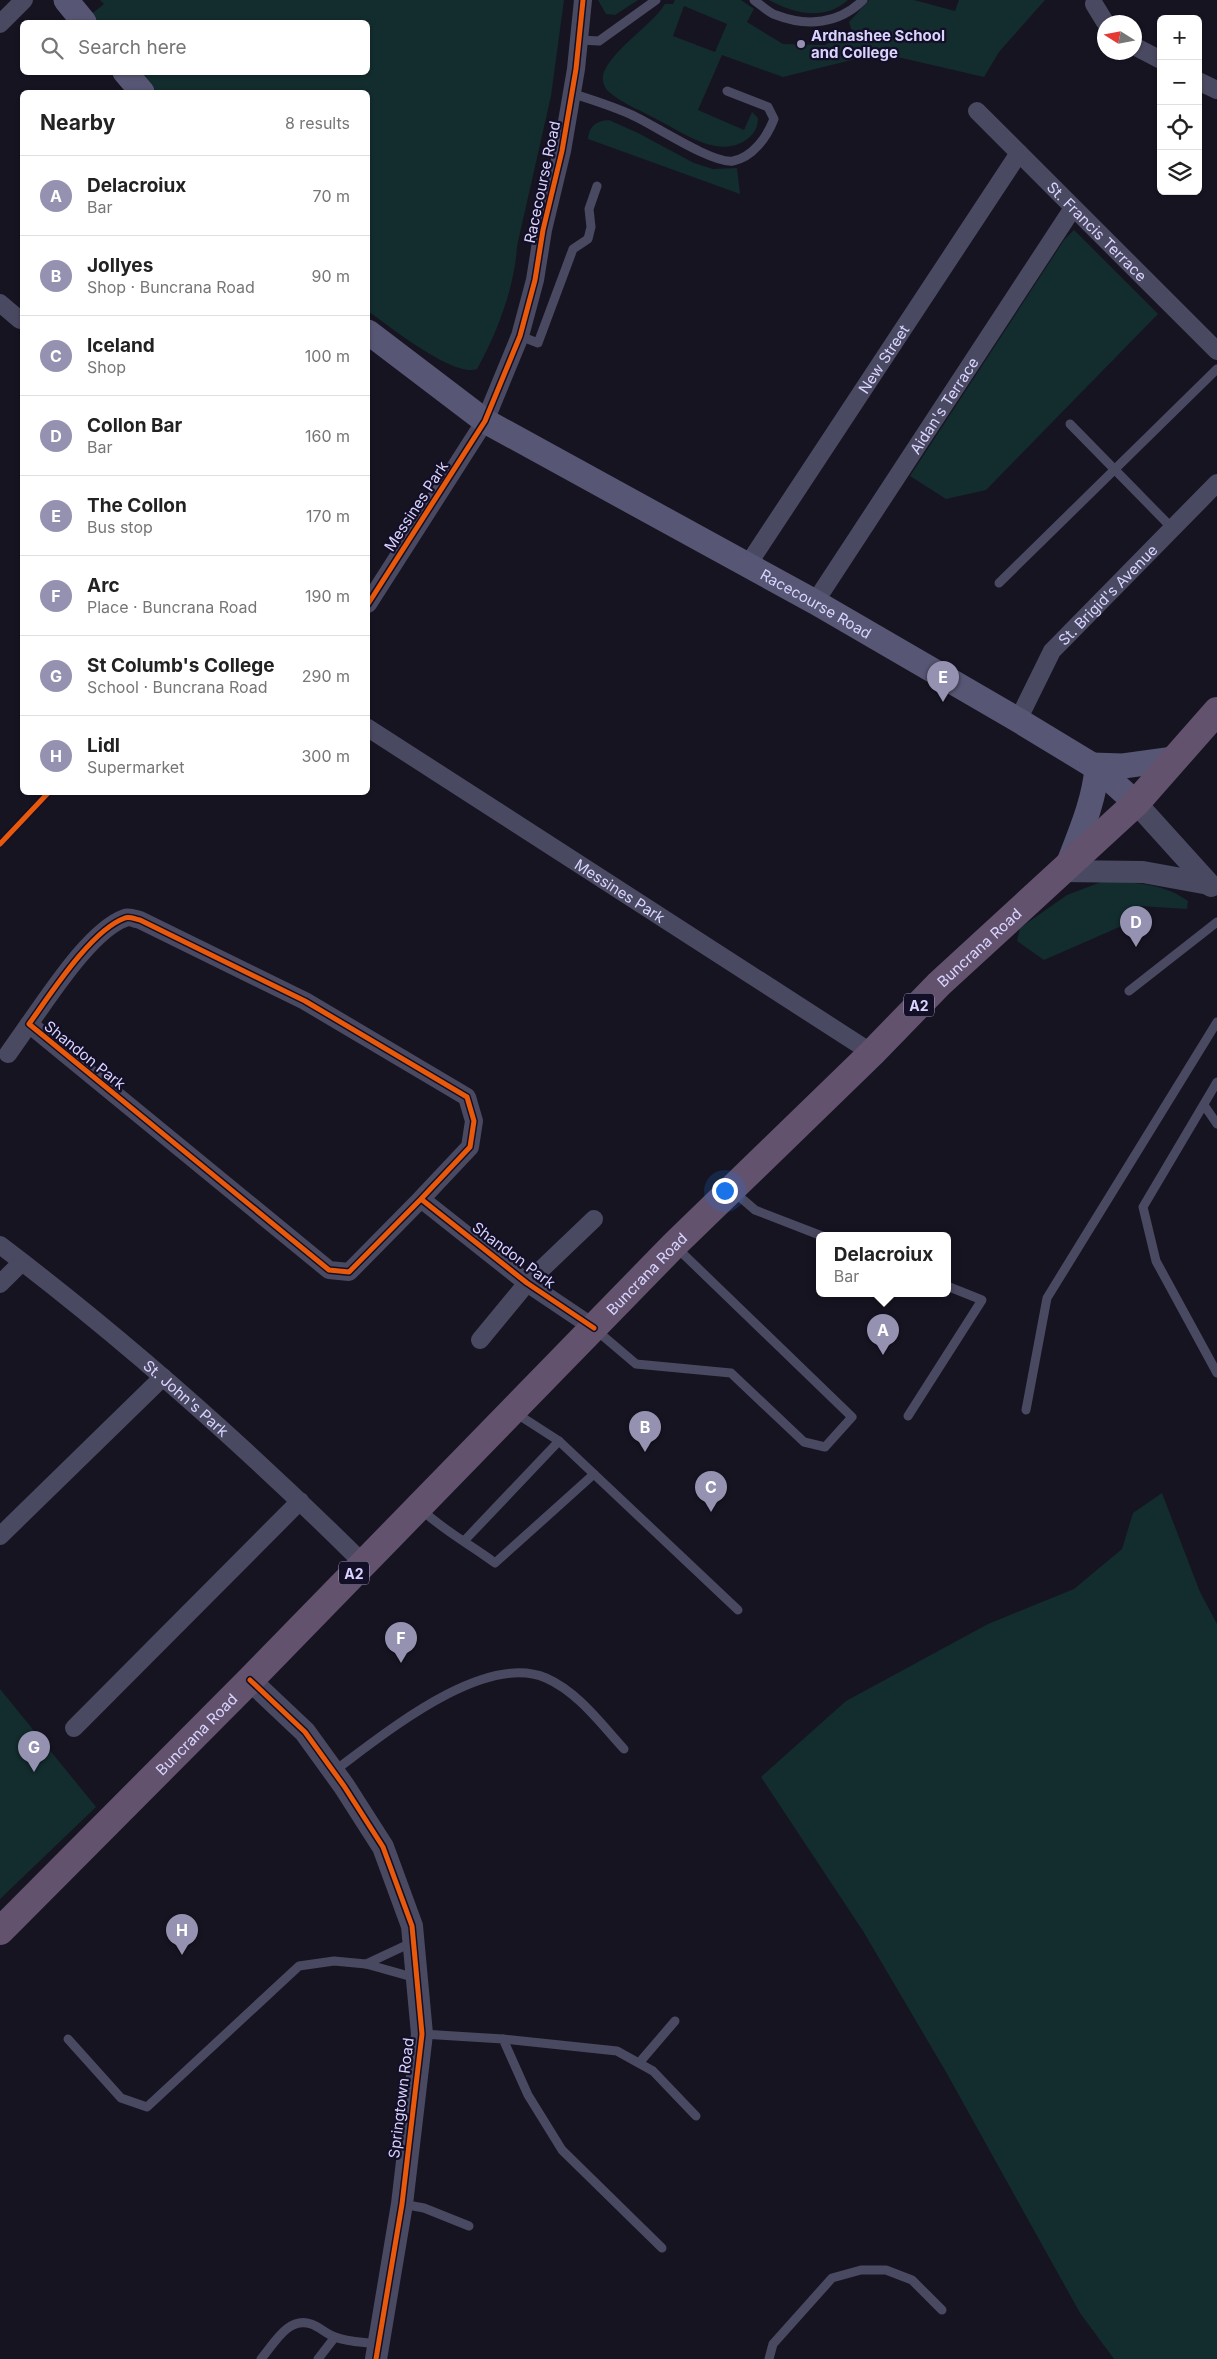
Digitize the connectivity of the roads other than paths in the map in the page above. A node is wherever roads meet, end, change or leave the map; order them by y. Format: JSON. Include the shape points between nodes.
{"nodes":[{"id":1,"x":24,"y":0,"type":"edge"},
{"id":2,"x":66,"y":0,"type":"edge"},
{"id":3,"x":583,"y":0,"type":"edge"},
{"id":4,"x":656,"y":0,"type":"edge"},
{"id":5,"x":754,"y":0,"type":"edge"},
{"id":6,"x":863,"y":0,"type":"edge"},
{"id":7,"x":1094,"y":4,"type":"dead end"},
{"id":8,"x":1101,"y":15,"type":"edge"},
{"id":9,"x":82,"y":20,"type":"edge"},
{"id":10,"x":0,"y":24,"type":"edge"},
{"id":11,"x":580,"y":40,"type":"junction"},
{"id":12,"x":1142,"y":50,"type":"edge"},
{"id":13,"x":1157,"y":58,"type":"edge"},
{"id":14,"x":128,"y":75,"type":"edge"},
{"id":15,"x":1202,"y":83,"type":"edge"},
{"id":16,"x":140,"y":90,"type":"edge"},
{"id":17,"x":1217,"y":90,"type":"edge"},
{"id":18,"x":727,"y":91,"type":"dead end"},
{"id":19,"x":572,"y":93,"type":"junction"},
{"id":20,"x":978,"y":111,"type":"dead end"},
{"id":21,"x":1019,"y":153,"type":"junction"},
{"id":22,"x":597,"y":186,"type":"dead end"},
{"id":23,"x":1073,"y":208,"type":"junction"},
{"id":24,"x":0,"y":302,"type":"edge"},
{"id":25,"x":20,"y":320,"type":"edge"},
{"id":26,"x":370,"y":334,"type":"edge"},
{"id":27,"x":520,"y":336,"type":"junction"},
{"id":28,"x":1217,"y":351,"type":"edge"},
{"id":29,"x":1217,"y":369,"type":"edge"},
{"id":30,"x":485,"y":421,"type":"junction"},
{"id":31,"x":1070,"y":424,"type":"dead end"},
{"id":32,"x":1114,"y":469,"type":"junction"},
{"id":33,"x":1217,"y":483,"type":"edge"},
{"id":34,"x":1172,"y":528,"type":"junction"},
{"id":35,"x":747,"y":566,"type":"junction"},
{"id":36,"x":999,"y":583,"type":"dead end"},
{"id":37,"x":370,"y":601,"type":"edge"},
{"id":38,"x":815,"y":602,"type":"junction"},
{"id":39,"x":1217,"y":711,"type":"edge"},
{"id":40,"x":1018,"y":720,"type":"junction"},
{"id":41,"x":370,"y":729,"type":"edge"},
{"id":42,"x":1174,"y":759,"type":"junction"},
{"id":43,"x":1095,"y":766,"type":"junction"},
{"id":44,"x":1136,"y":802,"type":"junction"},
{"id":45,"x":1065,"y":868,"type":"junction"},
{"id":46,"x":1213,"y":888,"type":"edge"},
{"id":47,"x":1217,"y":922,"type":"edge"},
{"id":48,"x":1129,"y":991,"type":"dead end"},
{"id":49,"x":1217,"y":1022,"type":"edge"},
{"id":50,"x":29,"y":1024,"type":"junction"},
{"id":51,"x":872,"y":1053,"type":"junction"},
{"id":52,"x":8,"y":1054,"type":"dead end"},
{"id":53,"x":1217,"y":1082,"type":"edge"},
{"id":54,"x":1204,"y":1105,"type":"junction"},
{"id":55,"x":1217,"y":1124,"type":"edge"},
{"id":56,"x":731,"y":1190,"type":"junction"},
{"id":57,"x":421,"y":1199,"type":"junction"},
{"id":58,"x":594,"y":1219,"type":"dead end"},
{"id":59,"x":816,"y":1234,"type":"edge"},
{"id":60,"x":0,"y":1245,"type":"edge"},
{"id":61,"x":674,"y":1245,"type":"junction"},
{"id":62,"x":22,"y":1262,"type":"junction"},
{"id":63,"x":527,"y":1283,"type":"junction"},
{"id":64,"x":0,"y":1284,"type":"edge"},
{"id":65,"x":951,"y":1288,"type":"edge"},
{"id":66,"x":594,"y":1328,"type":"junction"},
{"id":67,"x":480,"y":1340,"type":"dead end"},
{"id":68,"x":1217,"y":1373,"type":"edge"},
{"id":69,"x":163,"y":1376,"type":"junction"},
{"id":70,"x":1026,"y":1410,"type":"dead end"},
{"id":71,"x":512,"y":1411,"type":"junction"},
{"id":72,"x":908,"y":1416,"type":"dead end"},
{"id":73,"x":559,"y":1441,"type":"junction"},
{"id":74,"x":594,"y":1474,"type":"junction"},
{"id":75,"x":300,"y":1501,"type":"junction"},
{"id":76,"x":418,"y":1506,"type":"junction"},
{"id":77,"x":0,"y":1536,"type":"edge"},
{"id":78,"x":464,"y":1540,"type":"junction"},
{"id":79,"x":363,"y":1563,"type":"junction"},
{"id":80,"x":738,"y":1610,"type":"dead end"},
{"id":81,"x":250,"y":1680,"type":"junction"},
{"id":82,"x":74,"y":1728,"type":"dead end"},
{"id":83,"x":624,"y":1749,"type":"dead end"},
{"id":84,"x":334,"y":1772,"type":"junction"},
{"id":85,"x":0,"y":1931,"type":"edge"},
{"id":86,"x":413,"y":1942,"type":"junction"},
{"id":87,"x":366,"y":1964,"type":"junction"},
{"id":88,"x":416,"y":1978,"type":"junction"},
{"id":89,"x":675,"y":2021,"type":"dead end"},
{"id":90,"x":422,"y":2034,"type":"junction"},
{"id":91,"x":68,"y":2038,"type":"dead end"},
{"id":92,"x":503,"y":2039,"type":"junction"},
{"id":93,"x":639,"y":2063,"type":"junction"},
{"id":94,"x":696,"y":2116,"type":"dead end"},
{"id":95,"x":402,"y":2204,"type":"junction"},
{"id":96,"x":469,"y":2226,"type":"dead end"},
{"id":97,"x":662,"y":2248,"type":"dead end"},
{"id":98,"x":942,"y":2310,"type":"dead end"},
{"id":99,"x":335,"y":2337,"type":"junction"},
{"id":100,"x":376,"y":2352,"type":"edge"},
{"id":101,"x":261,"y":2359,"type":"edge"},
{"id":102,"x":318,"y":2359,"type":"edge"},
{"id":103,"x":769,"y":2359,"type":"edge"}],
"edges":[{"from":1,"to":10,"type":"street"},
{"from":2,"to":9,"type":"main road"},
{"from":3,"to":11,"type":"street","name":"Racecourse Road"},
{"from":4,"to":11,"type":"lane","via":[[599,41]]},
{"from":5,"to":6,"type":"lane","via":[[775,15],[801,22],[824,21],[846,15]]},
{"from":7,"to":8,"type":"street"},
{"from":11,"to":19,"type":"street","name":"Racecourse Road"},
{"from":12,"to":13,"type":"street"},
{"from":14,"to":16,"type":"main road"},
{"from":15,"to":17,"type":"street"},
{"from":18,"to":19,"type":"lane","via":[[768,108],[774,120],[768,136],[751,152],[732,161],[711,157],[636,117]]},
{"from":19,"to":27,"type":"street","name":"Racecourse Road","via":[[535,280]]},
{"from":20,"to":21,"type":"street","name":"St. Francis Terrace"},
{"from":21,"to":23,"type":"street","name":"St. Francis Terrace"},
{"from":21,"to":35,"type":"street","name":"New Street"},
{"from":22,"to":27,"type":"lane","via":[[589,209],[591,227],[588,239],[573,249],[538,342]]},
{"from":23,"to":28,"type":"street","name":"St. Francis Terrace"},
{"from":23,"to":38,"type":"street","name":"Aidan's Terrace"},
{"from":24,"to":25,"type":"street"},
{"from":26,"to":30,"type":"main road","name":"Racecourse Road"},
{"from":27,"to":30,"type":"street","name":"Racecourse Road"},
{"from":29,"to":32,"type":"lane"},
{"from":30,"to":35,"type":"main road","name":"Racecourse Road"},
{"from":30,"to":37,"type":"street","name":"Messines Park"},
{"from":31,"to":32,"type":"lane"},
{"from":32,"to":34,"type":"lane"},
{"from":32,"to":36,"type":"lane"},
{"from":33,"to":34,"type":"street","name":"St. Brigid's Avenue"},
{"from":34,"to":40,"type":"street","name":"St. Brigid's Avenue","via":[[1052,651]]},
{"from":35,"to":38,"type":"main road","name":"Racecourse Road"},
{"from":38,"to":40,"type":"main road","name":"Racecourse Road"},
{"from":39,"to":42,"type":"highway","name":"Buncrana Road","number":"A2"},
{"from":40,"to":43,"type":"main road","name":"Racecourse Road"},
{"from":41,"to":51,"type":"street","name":"Messines Park"},
{"from":42,"to":43,"type":"main road"},
{"from":42,"to":44,"type":"highway","name":"Buncrana Road","number":"A2"},
{"from":43,"to":44,"type":"main road","name":"Racecourse Road"},
{"from":43,"to":45,"type":"main road","via":[[1095,788],[1089,810]]},
{"from":44,"to":45,"type":"highway","name":"Buncrana Road","number":"A2"},
{"from":44,"to":46,"type":"street"},
{"from":45,"to":46,"type":"street","via":[[1142,872]]},
{"from":45,"to":51,"type":"highway","name":"Buncrana Road","number":"A2","via":[[939,984]]},
{"from":47,"to":48,"type":"lane"},
{"from":49,"to":70,"type":"lane","via":[[1047,1298]]},
{"from":50,"to":52,"type":"street"},
{"from":50,"to":57,"type":"street","name":"Shandon Park","via":[[329,1270],[349,1272]]},
{"from":50,"to":57,"type":"street","name":"Shandon Park","via":[[82,953],[108,927],[126,917],[140,920],[304,1002],[467,1097],[474,1121],[470,1146]]},
{"from":51,"to":56,"type":"highway","name":"Buncrana Road","number":"A2"},
{"from":53,"to":54,"type":"lane"},
{"from":54,"to":55,"type":"lane"},
{"from":54,"to":68,"type":"lane","via":[[1143,1207],[1156,1261]]},
{"from":56,"to":59,"type":"lane","via":[[755,1210]]},
{"from":56,"to":61,"type":"highway","name":"Buncrana Road","number":"A2"},
{"from":57,"to":63,"type":"street","name":"Shandon Park"},
{"from":58,"to":63,"type":"street","name":"Shandon Park"},
{"from":60,"to":62,"type":"street","name":"St. John's Park"},
{"from":61,"to":66,"type":"highway","name":"Buncrana Road","number":"A2"},
{"from":61,"to":66,"type":"lane","via":[[852,1417],[825,1447],[804,1442],[731,1374],[636,1364]]},
{"from":62,"to":64,"type":"street"},
{"from":62,"to":69,"type":"street","name":"St. John's Park"},
{"from":63,"to":66,"type":"street","name":"Shandon Park"},
{"from":63,"to":67,"type":"street","name":"Shandon Park"},
{"from":65,"to":72,"type":"lane","via":[[982,1300]]},
{"from":66,"to":71,"type":"highway","name":"Buncrana Road","number":"A2"},
{"from":69,"to":75,"type":"street","name":"St. John's Park"},
{"from":69,"to":77,"type":"street"},
{"from":71,"to":73,"type":"lane"},
{"from":71,"to":76,"type":"highway","name":"Buncrana Road","number":"A2"},
{"from":73,"to":74,"type":"lane"},
{"from":73,"to":78,"type":"lane"},
{"from":74,"to":78,"type":"lane","via":[[495,1563]]},
{"from":74,"to":80,"type":"lane"},
{"from":75,"to":79,"type":"street","name":"St. John's Park"},
{"from":75,"to":82,"type":"street"},
{"from":76,"to":78,"type":"lane","via":[[435,1523]]},
{"from":76,"to":79,"type":"highway","name":"Buncrana Road","number":"A2"},
{"from":79,"to":81,"type":"highway","name":"Buncrana Road","number":"A2"},
{"from":81,"to":84,"type":"street","name":"Springtown Road","via":[[305,1732]]},
{"from":81,"to":85,"type":"highway","name":"Buncrana Road","number":"A2"},
{"from":83,"to":84,"type":"lane","via":[[565,1688],[545,1678],[520,1674],[478,1681],[420,1709]]},
{"from":84,"to":86,"type":"street","name":"Springtown Road","via":[[383,1847],[412,1926]]},
{"from":86,"to":87,"type":"lane"},
{"from":86,"to":88,"type":"street","name":"Springtown Road"},
{"from":87,"to":88,"type":"lane"},
{"from":87,"to":91,"type":"lane","via":[[334,1961],[299,1966],[147,2107],[122,2098]]},
{"from":88,"to":90,"type":"street","name":"Springtown Road"},
{"from":89,"to":93,"type":"lane"},
{"from":90,"to":92,"type":"lane"},
{"from":90,"to":95,"type":"street","name":"Springtown Road"},
{"from":92,"to":93,"type":"lane","via":[[617,2051]]},
{"from":92,"to":97,"type":"lane","via":[[528,2096],[562,2150]]},
{"from":93,"to":94,"type":"lane","via":[[653,2071]]},
{"from":95,"to":96,"type":"lane","via":[[424,2208]]},
{"from":95,"to":100,"type":"street","name":"Springtown Road"},
{"from":98,"to":103,"type":"lane","via":[[912,2280],[886,2270],[861,2270],[832,2278],[773,2344]]},
{"from":99,"to":100,"type":"lane"},
{"from":99,"to":101,"type":"lane","via":[[309,2323],[297,2323],[281,2335]]},
{"from":99,"to":102,"type":"lane"}]}
